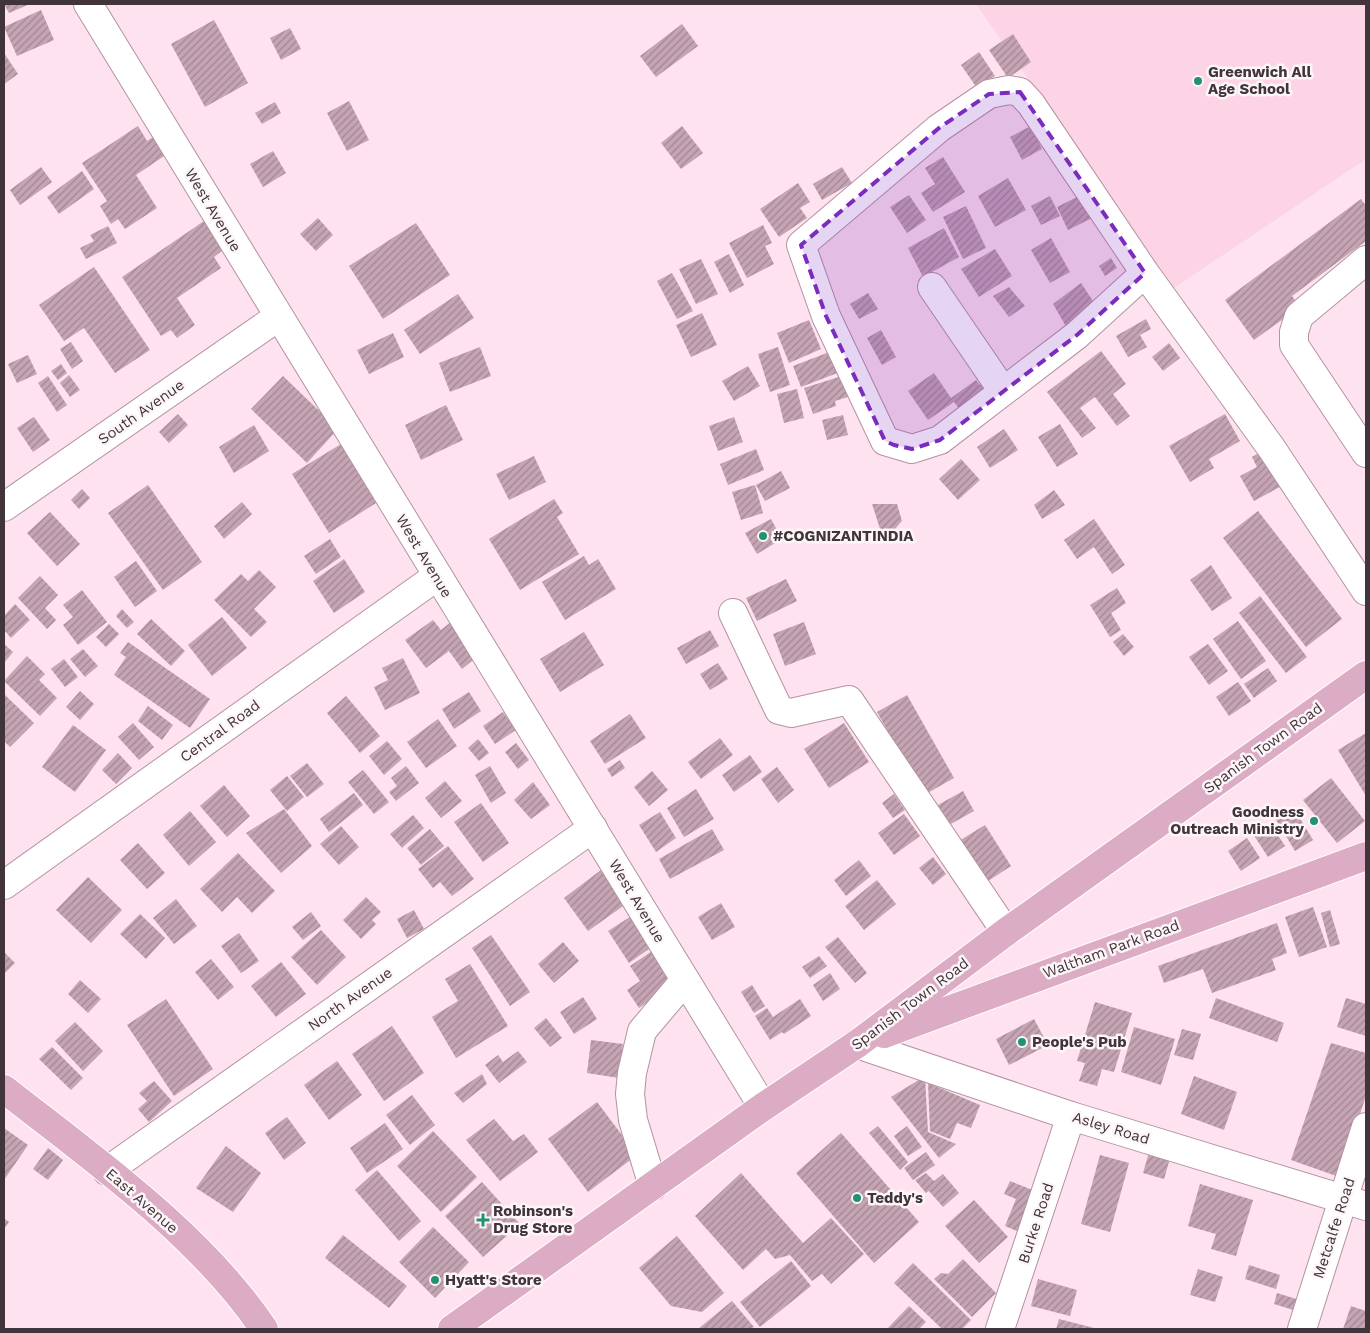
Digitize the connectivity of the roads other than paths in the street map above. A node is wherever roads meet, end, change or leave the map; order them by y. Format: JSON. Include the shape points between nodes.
{"nodes":[{"id":1,"x":88,"y":4,"type":"edge"},
{"id":2,"x":1366,"y":260,"type":"edge"},
{"id":3,"x":1145,"y":272,"type":"junction"},
{"id":4,"x":932,"y":287,"type":"dead end"},
{"id":5,"x":278,"y":317,"type":"junction"},
{"id":6,"x":1003,"y":391,"type":"junction"},
{"id":7,"x":1366,"y":453,"type":"edge"},
{"id":8,"x":4,"y":507,"type":"edge"},
{"id":9,"x":436,"y":577,"type":"junction"},
{"id":10,"x":1366,"y":592,"type":"edge"},
{"id":11,"x":733,"y":613,"type":"dead end"},
{"id":12,"x":1366,"y":674,"type":"edge"},
{"id":13,"x":593,"y":828,"type":"junction"},
{"id":14,"x":1366,"y":856,"type":"edge"},
{"id":15,"x":4,"y":885,"type":"edge"},
{"id":16,"x":1006,"y":932,"type":"junction"},
{"id":17,"x":685,"y":980,"type":"junction"},
{"id":18,"x":857,"y":1044,"type":"junction"},
{"id":19,"x":4,"y":1089,"type":"edge"},
{"id":20,"x":762,"y":1107,"type":"junction"},
{"id":21,"x":1071,"y":1116,"type":"junction"},
{"id":22,"x":1366,"y":1127,"type":"edge"},
{"id":23,"x":107,"y":1170,"type":"junction"},
{"id":24,"x":653,"y":1186,"type":"junction"},
{"id":25,"x":1355,"y":1202,"type":"edge"},
{"id":26,"x":1003,"y":1321,"type":"edge"},
{"id":27,"x":264,"y":1329,"type":"edge"},
{"id":28,"x":452,"y":1329,"type":"edge"},
{"id":29,"x":982,"y":1329,"type":"edge"},
{"id":30,"x":1302,"y":1329,"type":"edge"}],
"edges":[{"from":1,"to":5,"type":"street","name":"West Avenue"},
{"from":2,"to":7,"type":"street","via":[[1299,316],[1294,332],[1294,345]]},
{"from":3,"to":6,"type":"street","via":[[1077,334]]},
{"from":3,"to":6,"type":"street","via":[[1031,104],[1020,92],[1009,90],[989,94],[939,128],[801,245],[826,316],[885,441],[912,449],[940,440]]},
{"from":3,"to":10,"type":"street","via":[[1272,449]]},
{"from":4,"to":6,"type":"street"},
{"from":5,"to":8,"type":"street","name":"South Avenue"},
{"from":5,"to":9,"type":"street","name":"West Avenue"},
{"from":9,"to":13,"type":"street","name":"West Avenue"},
{"from":9,"to":15,"type":"street","name":"Central Road"},
{"from":11,"to":16,"type":"street","via":[[779,710],[791,713],[849,700]]},
{"from":12,"to":16,"type":"main road","name":"Spanish Town Road"},
{"from":13,"to":17,"type":"street","name":"West Avenue"},
{"from":13,"to":23,"type":"street","name":"North Avenue"},
{"from":14,"to":18,"type":"main road","name":"Waltham Park Road"},
{"from":16,"to":18,"type":"main road","name":"Spanish Town Road"},
{"from":17,"to":20,"type":"street","name":"West Avenue"},
{"from":17,"to":24,"type":"street","via":[[642,1031],[632,1073],[633,1120]]},
{"from":18,"to":20,"type":"main road","name":"Spanish Town Road"},
{"from":18,"to":21,"type":"street","name":"Asley Road"},
{"from":19,"to":23,"type":"main road","name":"East Avenue"},
{"from":20,"to":24,"type":"main road","name":"Spanish Town Road"},
{"from":21,"to":25,"type":"street","name":"Asley Road"},
{"from":21,"to":26,"type":"street","name":"Burke Road"},
{"from":22,"to":25,"type":"street","name":"Metcalfe Road"},
{"from":23,"to":27,"type":"main road","name":"East Avenue","via":[[173,1227],[225,1280]]},
{"from":24,"to":28,"type":"main road","name":"Spanish Town Road"},
{"from":25,"to":30,"type":"street","name":"Metcalfe Road"},
{"from":26,"to":29,"type":"street"}]}
